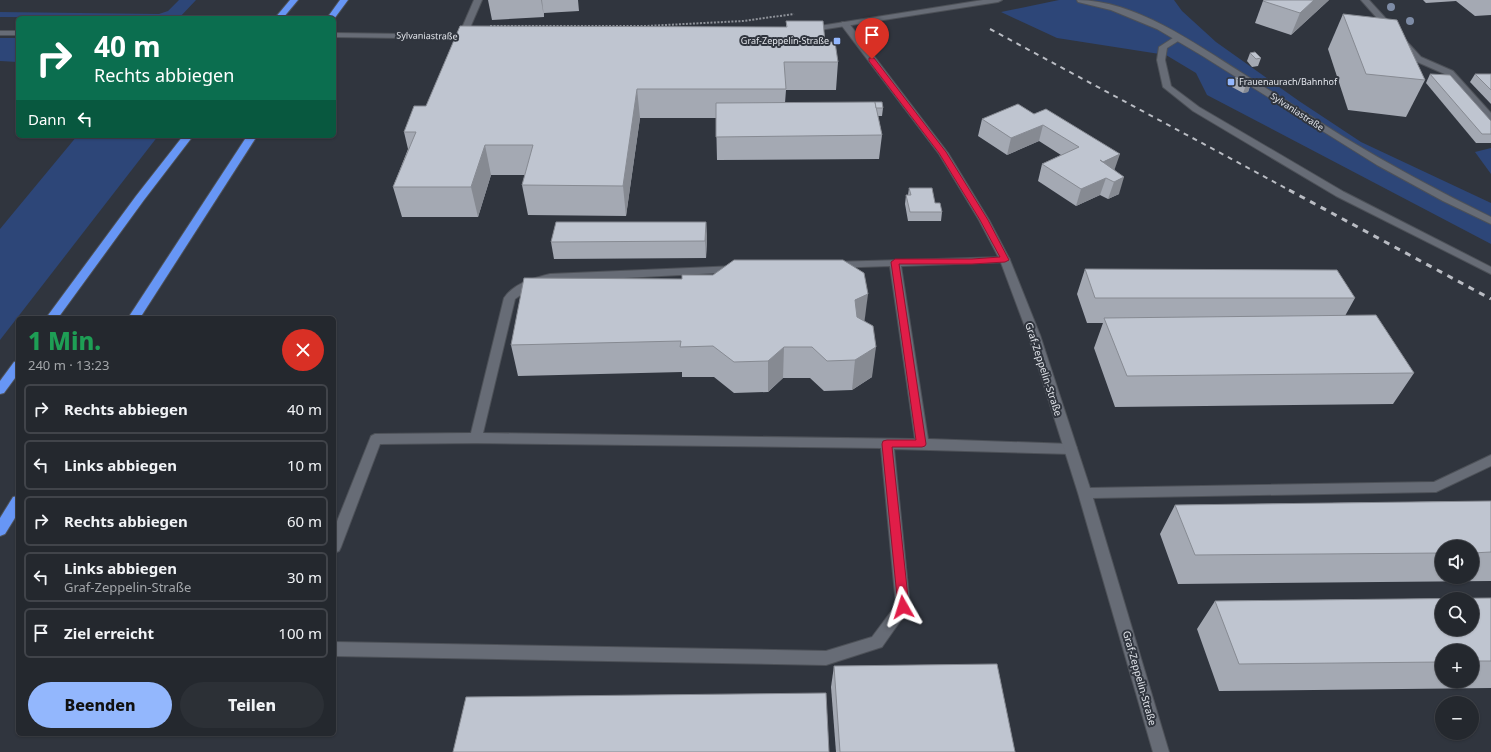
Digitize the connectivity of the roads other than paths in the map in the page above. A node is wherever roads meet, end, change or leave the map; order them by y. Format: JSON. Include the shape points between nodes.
{"nodes":[{"id":1,"x":294,"y":0,"type":"edge"},
{"id":2,"x":344,"y":0,"type":"edge"},
{"id":3,"x":478,"y":0,"type":"edge"},
{"id":4,"x":998,"y":0,"type":"edge"},
{"id":5,"x":1081,"y":0,"type":"edge"},
{"id":6,"x":1365,"y":0,"type":"edge"},
{"id":7,"x":1091,"y":1,"type":"edge"},
{"id":8,"x":281,"y":16,"type":"edge"},
{"id":9,"x":332,"y":16,"type":"edge"},
{"id":10,"x":845,"y":24,"type":"junction"},
{"id":11,"x":799,"y":31,"type":"edge"},
{"id":12,"x":0,"y":33,"type":"edge"},
{"id":13,"x":16,"y":33,"type":"edge"},
{"id":14,"x":336,"y":35,"type":"edge"},
{"id":15,"x":462,"y":37,"type":"junction"},
{"id":16,"x":478,"y":37,"type":"edge"},
{"id":17,"x":1179,"y":38,"type":"junction"},
{"id":18,"x":1491,"y":118,"type":"edge"},
{"id":19,"x":186,"y":138,"type":"edge"},
{"id":20,"x":251,"y":138,"type":"edge"},
{"id":21,"x":1491,"y":220,"type":"edge"},
{"id":22,"x":1005,"y":260,"type":"junction"},
{"id":23,"x":895,"y":262,"type":"junction"},
{"id":24,"x":824,"y":265,"type":"edge"},
{"id":25,"x":746,"y":269,"type":"edge"},
{"id":26,"x":1491,"y":271,"type":"edge"},
{"id":27,"x":53,"y":316,"type":"edge"},
{"id":28,"x":135,"y":316,"type":"edge"},
{"id":29,"x":16,"y":368,"type":"edge"},
{"id":30,"x":0,"y":390,"type":"edge"},
{"id":31,"x":476,"y":438,"type":"junction"},
{"id":32,"x":887,"y":444,"type":"junction"},
{"id":33,"x":922,"y":444,"type":"junction"},
{"id":34,"x":1071,"y":449,"type":"junction"},
{"id":35,"x":1491,"y":460,"type":"edge"},
{"id":36,"x":1085,"y":493,"type":"junction"},
{"id":37,"x":16,"y":504,"type":"edge"},
{"id":38,"x":0,"y":530,"type":"edge"},
{"id":39,"x":336,"y":542,"type":"edge"},
{"id":40,"x":336,"y":649,"type":"edge"},
{"id":41,"x":1161,"y":752,"type":"edge"}],
"edges":[{"from":1,"to":8,"type":"highway"},
{"from":2,"to":9,"type":"highway"},
{"from":3,"to":15,"type":"street"},
{"from":4,"to":10,"type":"street"},
{"from":5,"to":7,"type":"street","name":"Sylvaniastraße"},
{"from":6,"to":18,"type":"street","via":[[1418,59],[1450,73]]},
{"from":7,"to":17,"type":"street","name":"Sylvaniastraße","via":[[1142,17]]},
{"from":10,"to":11,"type":"street"},
{"from":10,"to":22,"type":"street","name":"Graf-Zeppelin-Straße","via":[[942,152],[984,220]]},
{"from":12,"to":13,"type":"street"},
{"from":14,"to":15,"type":"street","name":"Sylvaniastraße"},
{"from":15,"to":16,"type":"street","name":"Sylvaniastraße"},
{"from":17,"to":21,"type":"street","name":"Sylvaniastraße","via":[[1367,156],[1444,198]]},
{"from":17,"to":26,"type":"street","via":[[1163,47],[1161,60],[1167,87],[1196,109],[1340,194]]},
{"from":19,"to":27,"type":"highway"},
{"from":20,"to":28,"type":"highway"},
{"from":22,"to":23,"type":"street"},
{"from":22,"to":34,"type":"street","name":"Graf-Zeppelin-Straße","via":[[1034,335]]},
{"from":23,"to":24,"type":"street"},
{"from":23,"to":33,"type":"street"},
{"from":25,"to":31,"type":"street","via":[[550,278],[534,280],[518,289],[510,298]]},
{"from":29,"to":30,"type":"highway"},
{"from":31,"to":32,"type":"street"},
{"from":31,"to":39,"type":"street","via":[[375,439]]},
{"from":32,"to":33,"type":"street"},
{"from":32,"to":40,"type":"street","via":[[903,607],[877,642],[826,658]]},
{"from":33,"to":34,"type":"street"},
{"from":34,"to":36,"type":"street","name":"Graf-Zeppelin-Straße"},
{"from":35,"to":36,"type":"street","via":[[1436,486]]},
{"from":36,"to":41,"type":"street","name":"Graf-Zeppelin-Straße"},
{"from":37,"to":38,"type":"highway"}]}
